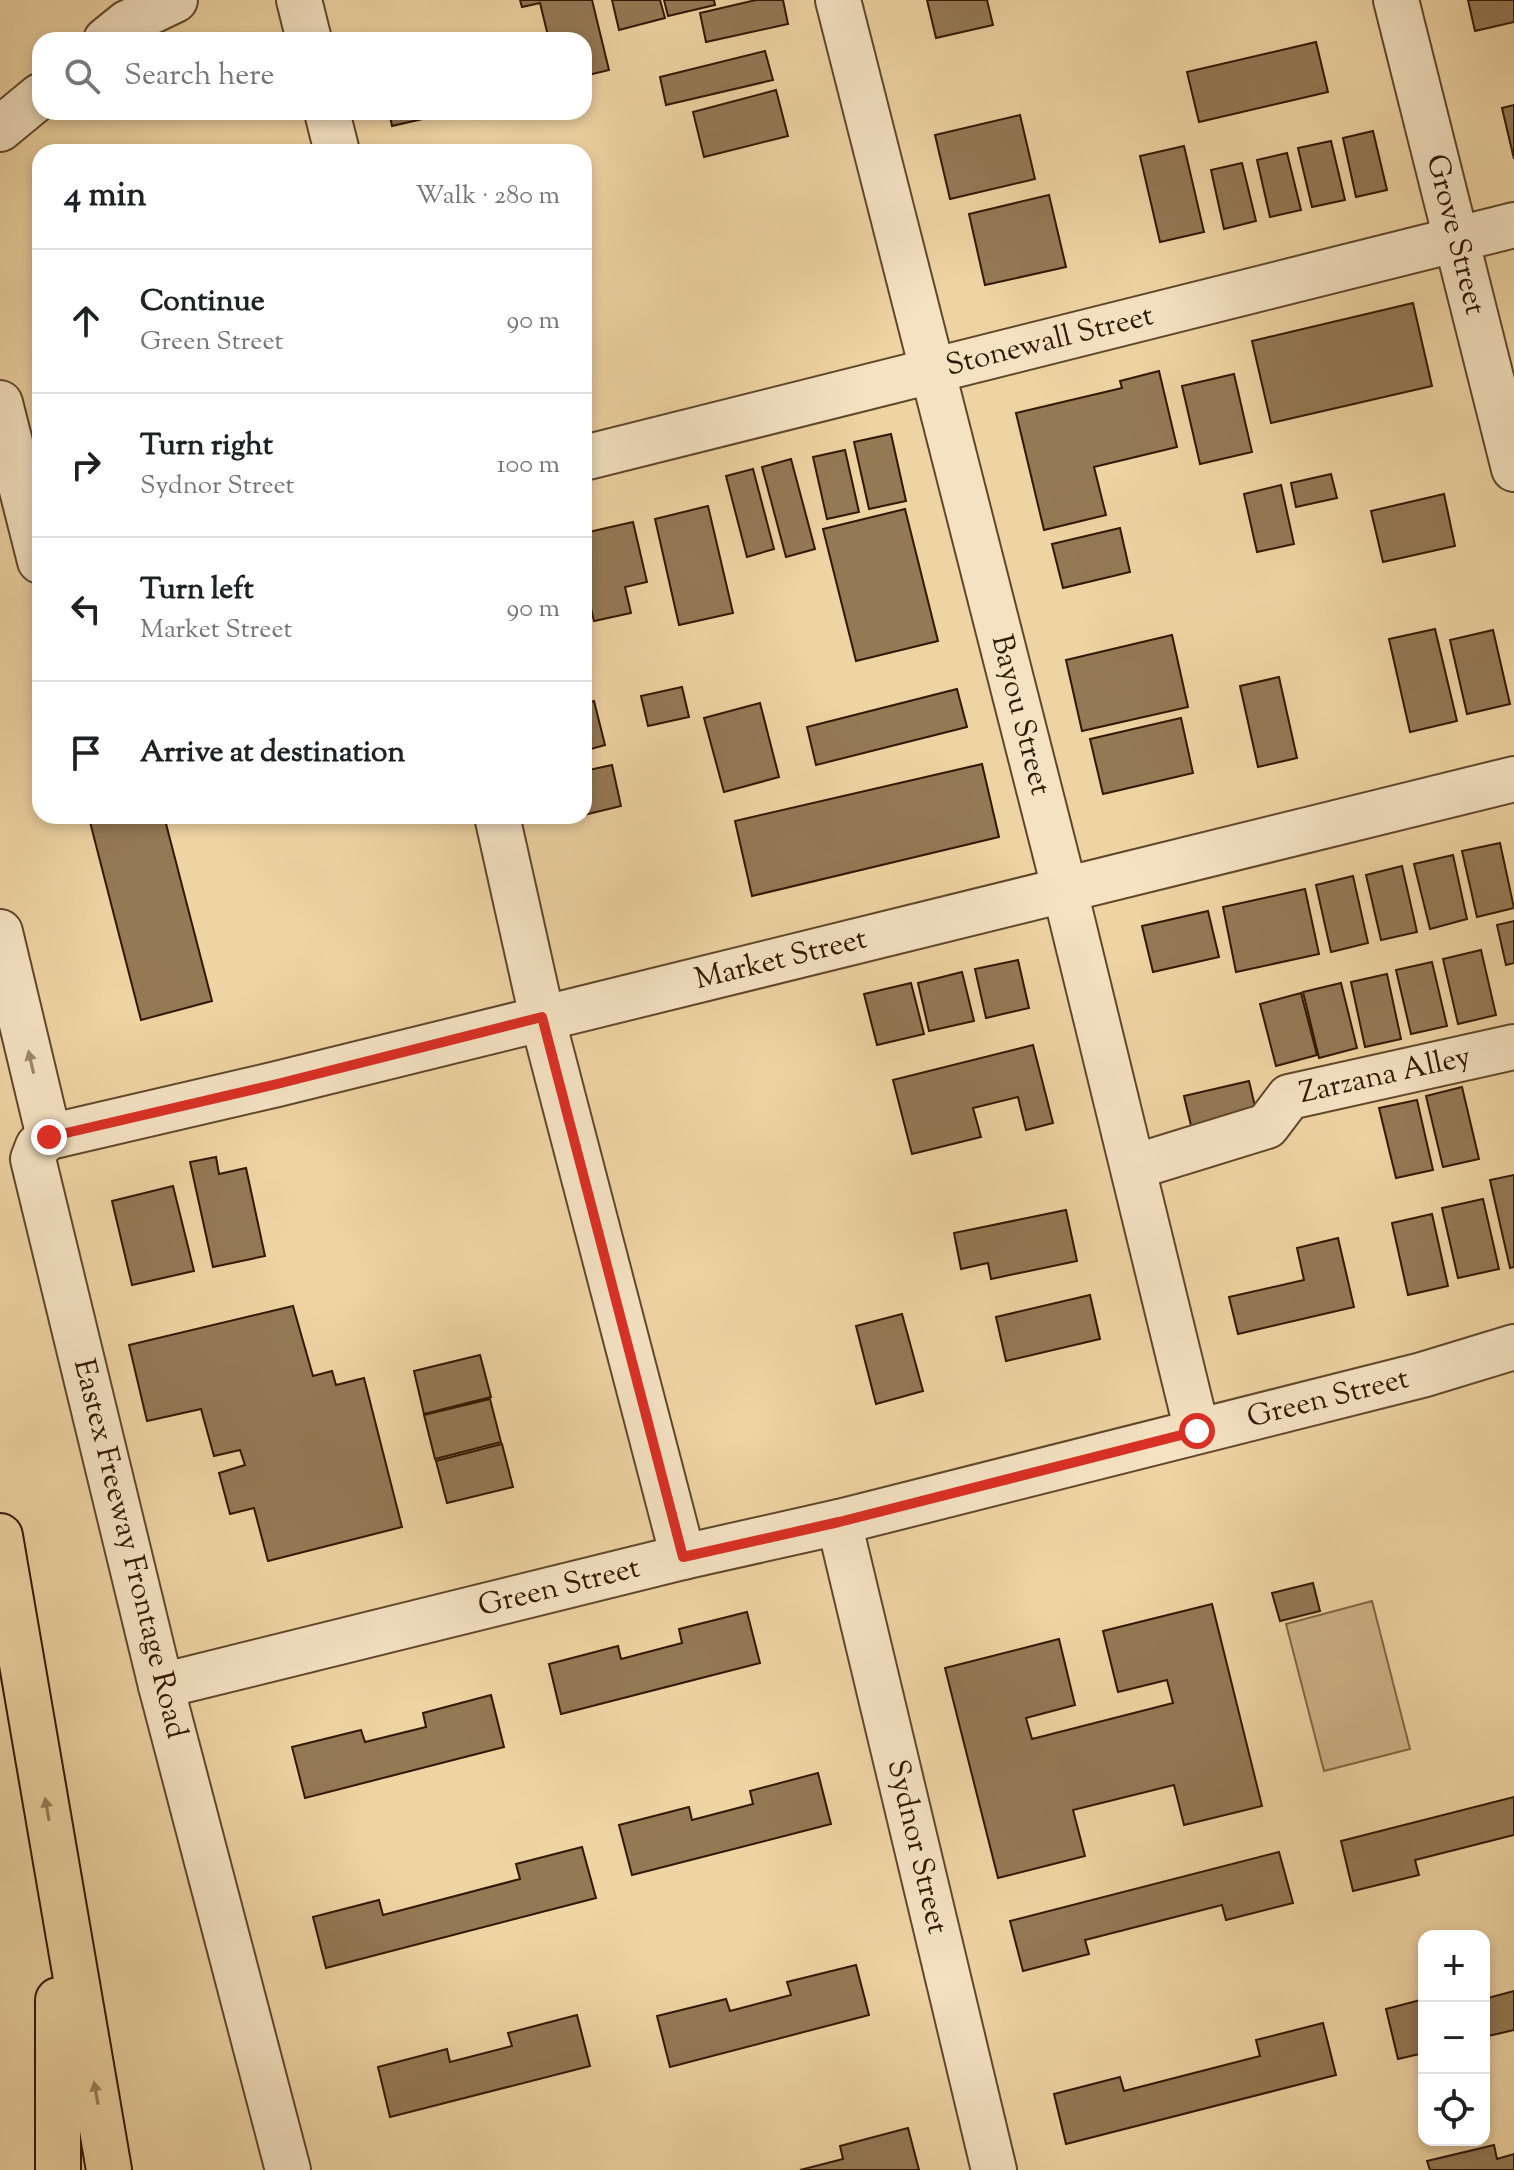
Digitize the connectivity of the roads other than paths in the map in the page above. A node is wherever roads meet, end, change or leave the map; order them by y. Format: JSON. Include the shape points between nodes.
{"nodes":[{"id":1,"x":175,"y":0,"type":"edge"},
{"id":2,"x":299,"y":0,"type":"edge"},
{"id":3,"x":838,"y":0,"type":"edge"},
{"id":4,"x":1396,"y":0,"type":"edge"},
{"id":5,"x":116,"y":32,"type":"edge"},
{"id":6,"x":307,"y":32,"type":"edge"},
{"id":7,"x":32,"y":103,"type":"edge"},
{"id":8,"x":329,"y":120,"type":"edge"},
{"id":9,"x":0,"y":129,"type":"edge"},
{"id":10,"x":335,"y":144,"type":"edge"},
{"id":11,"x":1514,"y":225,"type":"edge"},
{"id":12,"x":1456,"y":239,"type":"junction"},
{"id":13,"x":934,"y":370,"type":"junction"},
{"id":14,"x":0,"y":403,"type":"edge"},
{"id":15,"x":592,"y":456,"type":"edge"},
{"id":16,"x":1514,"y":469,"type":"edge"},
{"id":17,"x":32,"y":529,"type":"edge"},
{"id":18,"x":1514,"y":779,"type":"edge"},
{"id":19,"x":499,"y":824,"type":"edge"},
{"id":20,"x":1065,"y":891,"type":"junction"},
{"id":21,"x":0,"y":932,"type":"edge"},
{"id":22,"x":542,"y":1017,"type":"junction"},
{"id":23,"x":1514,"y":1047,"type":"edge"},
{"id":24,"x":49,"y":1137,"type":"junction"},
{"id":25,"x":1134,"y":1167,"type":"junction"},
{"id":26,"x":1514,"y":1347,"type":"edge"},
{"id":27,"x":1197,"y":1431,"type":"junction"},
{"id":28,"x":839,"y":1522,"type":"junction"},
{"id":29,"x":0,"y":1536,"type":"edge"},
{"id":30,"x":683,"y":1557,"type":"junction"},
{"id":31,"x":161,"y":1686,"type":"junction"},
{"id":32,"x":59,"y":1880,"type":"junction"},
{"id":33,"x":58,"y":2170,"type":"edge"},
{"id":34,"x":109,"y":2170,"type":"edge"},
{"id":35,"x":288,"y":2170,"type":"edge"},
{"id":36,"x":994,"y":2170,"type":"edge"}],
"edges":[{"from":1,"to":5,"type":"street"},
{"from":2,"to":6,"type":"street"},
{"from":3,"to":13,"type":"street","name":"Bayou Street"},
{"from":4,"to":12,"type":"street","name":"Grove Street"},
{"from":7,"to":9,"type":"street"},
{"from":8,"to":10,"type":"street"},
{"from":11,"to":12,"type":"street","name":"Stonewall Street"},
{"from":12,"to":13,"type":"street","name":"Stonewall Street"},
{"from":12,"to":16,"type":"street","name":"Grove Street"},
{"from":13,"to":15,"type":"street","name":"Stonewall Street"},
{"from":13,"to":20,"type":"street","name":"Bayou Street"},
{"from":14,"to":17,"type":"street"},
{"from":18,"to":20,"type":"street","name":"Market Street"},
{"from":19,"to":22,"type":"street"},
{"from":20,"to":22,"type":"street","name":"Market Street"},
{"from":20,"to":25,"type":"street","name":"Bayou Street"},
{"from":24,"to":21,"type":"street","one_way":true},
{"from":22,"to":24,"type":"street","name":"Market Street"},
{"from":22,"to":30,"type":"street"},
{"from":23,"to":25,"type":"street","name":"Zarzana Alley","via":[[1289,1097],[1267,1126]]},
{"from":24,"to":31,"type":"street","name":"Eastex Freeway Frontage Road","via":[[33,1159]]},
{"from":25,"to":27,"type":"street","name":"Bayou Street"},
{"from":26,"to":27,"type":"street","name":"Green Street"},
{"from":27,"to":28,"type":"street","name":"Green Street"},
{"from":28,"to":30,"type":"street","name":"Green Street"},
{"from":28,"to":36,"type":"street","name":"Sydnor Street"},
{"from":32,"to":29,"type":"highway","one_way":true},
{"from":30,"to":31,"type":"street","name":"Green Street"},
{"from":31,"to":35,"type":"street","name":"Eastex Freeway Frontage Road"},
{"from":32,"to":33,"type":"highway"},
{"from":34,"to":32,"type":"highway","one_way":true}]}
